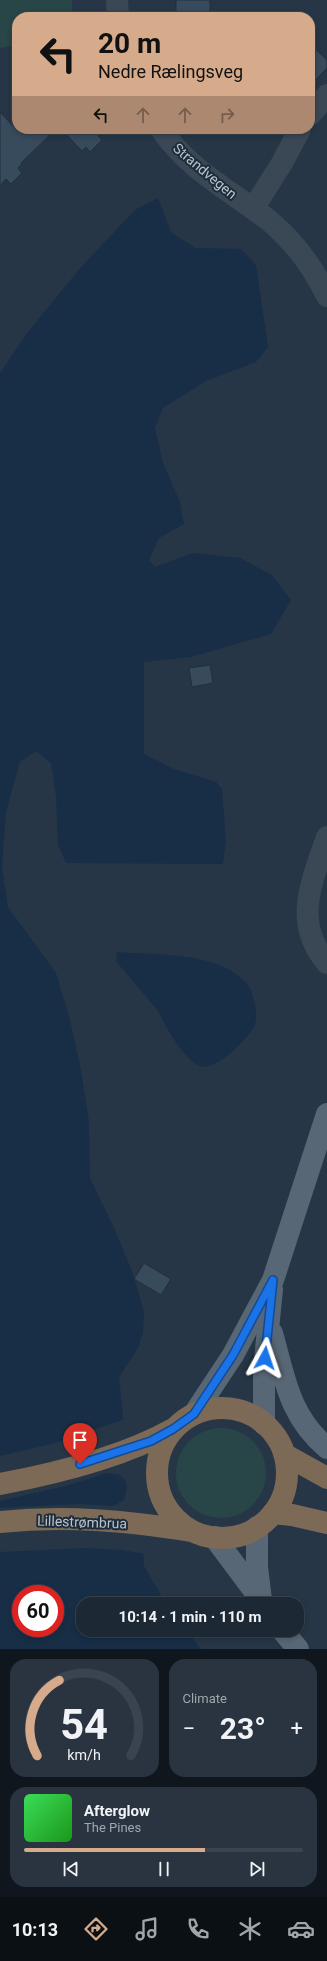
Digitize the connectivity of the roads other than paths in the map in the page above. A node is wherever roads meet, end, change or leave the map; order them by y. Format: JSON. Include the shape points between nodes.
{"nodes":[{"id":1,"x":117,"y":0,"type":"edge"},
{"id":2,"x":118,"y":12,"type":"edge"},
{"id":3,"x":327,"y":95,"type":"edge"},
{"id":4,"x":315,"y":109,"type":"edge"},
{"id":5,"x":165,"y":134,"type":"edge"},
{"id":6,"x":297,"y":134,"type":"edge"},
{"id":7,"x":253,"y":209,"type":"junction"},
{"id":8,"x":327,"y":296,"type":"edge"},
{"id":9,"x":327,"y":837,"type":"edge"},
{"id":10,"x":308,"y":926,"type":"junction"},
{"id":11,"x":327,"y":937,"type":"edge"},
{"id":12,"x":327,"y":963,"type":"edge"},
{"id":13,"x":327,"y":1114,"type":"edge"},
{"id":14,"x":273,"y":1280,"type":"junction"},
{"id":15,"x":269,"y":1324,"type":"junction"},
{"id":16,"x":194,"y":1414,"type":"junction"},
{"id":17,"x":264,"y":1424,"type":"junction"},
{"id":18,"x":173,"y":1429,"type":"junction"},
{"id":19,"x":327,"y":1448,"type":"edge"},
{"id":20,"x":284,"y":1454,"type":"junction"},
{"id":21,"x":327,"y":1478,"type":"edge"},
{"id":22,"x":0,"y":1484,"type":"edge"},
{"id":23,"x":265,"y":1520,"type":"junction"},
{"id":24,"x":0,"y":1522,"type":"edge"},
{"id":25,"x":327,"y":1523,"type":"edge"},
{"id":26,"x":192,"y":1531,"type":"junction"},
{"id":27,"x":214,"y":1537,"type":"junction"},
{"id":28,"x":258,"y":1597,"type":"edge"},
{"id":29,"x":261,"y":1597,"type":"edge"},
{"id":30,"x":288,"y":1637,"type":"edge"},
{"id":31,"x":298,"y":1649,"type":"edge"}],
"edges":[{"from":1,"to":2,"type":"street"},
{"from":3,"to":4,"type":"street"},
{"from":5,"to":7,"type":"street","name":"Strandvegen","via":[[174,147],[189,160]]},
{"from":6,"to":7,"type":"street"},
{"from":7,"to":8,"type":"street","name":"Strandvegen","via":[[287,238],[304,258]]},
{"from":9,"to":10,"type":"street","via":[[310,886],[306,910]]},
{"from":10,"to":11,"type":"street"},
{"from":10,"to":12,"type":"street","via":[[316,950]]},
{"from":13,"to":14,"type":"main road"},
{"from":14,"to":15,"type":"main road"},
{"from":14,"to":16,"type":"main road","via":[[233,1355]]},
{"from":15,"to":17,"type":"main road","via":[[264,1370]]},
{"from":15,"to":19,"type":"main road","via":[[295,1409],[306,1428]]},
{"from":16,"to":17,"type":"highway","via":[[222,1408],[238,1410]]},
{"from":16,"to":18,"type":"highway"},
{"from":17,"to":20,"type":"highway","via":[[274,1434]]},
{"from":18,"to":22,"type":"highway","via":[[151,1441],[73,1466]]},
{"from":18,"to":26,"type":"highway","via":[[160,1452],[156,1468],[158,1484],[170,1512]]},
{"from":20,"to":21,"type":"highway"},
{"from":20,"to":23,"type":"highway","via":[[287,1467],[286,1488],[282,1500]]},
{"from":23,"to":25,"type":"highway","via":[[292,1515]]},
{"from":23,"to":27,"type":"highway","via":[[234,1536]]},
{"from":23,"to":29,"type":"main road","via":[[257,1567]]},
{"from":24,"to":26,"type":"highway","name":"Lillestrømbrua","via":[[89,1519]]},
{"from":26,"to":27,"type":"highway"},
{"from":27,"to":28,"type":"main road"},
{"from":30,"to":31,"type":"main road"}]}
